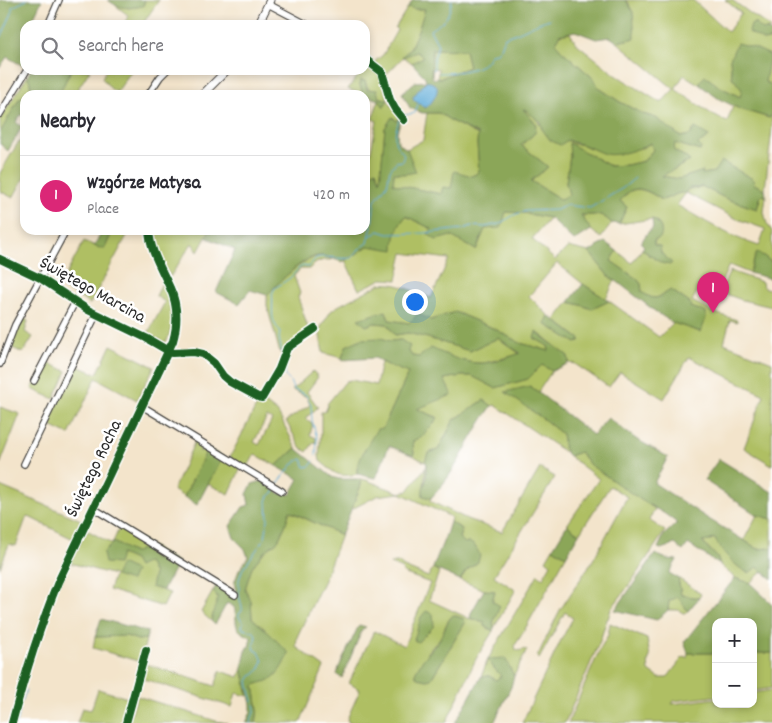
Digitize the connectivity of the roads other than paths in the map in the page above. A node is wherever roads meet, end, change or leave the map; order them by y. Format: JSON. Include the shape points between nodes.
{"nodes":[{"id":1,"x":59,"y":0,"type":"edge"},
{"id":2,"x":269,"y":2,"type":"edge"},
{"id":3,"x":50,"y":20,"type":"edge"},
{"id":4,"x":260,"y":20,"type":"edge"},
{"id":5,"x":300,"y":20,"type":"edge"},
{"id":6,"x":370,"y":63,"type":"edge"},
{"id":7,"x":24,"y":75,"type":"edge"},
{"id":8,"x":162,"y":75,"type":"edge"},
{"id":9,"x":222,"y":75,"type":"edge"},
{"id":10,"x":151,"y":90,"type":"edge"},
{"id":11,"x":207,"y":90,"type":"edge"},
{"id":12,"x":0,"y":114,"type":"edge"},
{"id":13,"x":404,"y":120,"type":"dead end"},
{"id":14,"x":63,"y":235,"type":"edge"},
{"id":15,"x":151,"y":235,"type":"edge"},
{"id":16,"x":0,"y":259,"type":"edge"},
{"id":17,"x":40,"y":278,"type":"junction"},
{"id":18,"x":75,"y":302,"type":"junction"},
{"id":19,"x":96,"y":314,"type":"junction"},
{"id":20,"x":315,"y":329,"type":"dead end"},
{"id":21,"x":169,"y":351,"type":"junction"},
{"id":22,"x":0,"y":364,"type":"edge"},
{"id":23,"x":34,"y":381,"type":"dead end"},
{"id":24,"x":142,"y":406,"type":"junction"},
{"id":25,"x":24,"y":464,"type":"dead end"},
{"id":26,"x":282,"y":491,"type":"dead end"},
{"id":27,"x":93,"y":508,"type":"junction"},
{"id":28,"x":235,"y":595,"type":"dead end"},
{"id":29,"x":146,"y":650,"type":"dead end"},
{"id":30,"x":12,"y":723,"type":"edge"},
{"id":31,"x":126,"y":723,"type":"edge"}],
"edges":[{"from":1,"to":3,"type":"street"},
{"from":2,"to":4,"type":"street"},
{"from":2,"to":5,"type":"street"},
{"from":6,"to":13,"type":"street","via":[[382,72],[390,100]]},
{"from":7,"to":12,"type":"street"},
{"from":8,"to":10,"type":"street"},
{"from":9,"to":11,"type":"street"},
{"from":14,"to":17,"type":"street"},
{"from":15,"to":21,"type":"street","name":"Świętego Rocha","via":[[153,250],[176,309],[175,333]]},
{"from":16,"to":17,"type":"street","name":"Świętego Marcina"},
{"from":17,"to":18,"type":"street","name":"Świętego Marcina"},
{"from":17,"to":22,"type":"street","via":[[15,325]]},
{"from":18,"to":19,"type":"street","name":"Świętego Marcina"},
{"from":18,"to":23,"type":"street"},
{"from":19,"to":21,"type":"street","name":"Świętego Marcina"},
{"from":19,"to":25,"type":"street"},
{"from":20,"to":21,"type":"street","via":[[288,348],[262,398],[230,382],[203,354]]},
{"from":21,"to":24,"type":"street","name":"Świętego Rocha"},
{"from":24,"to":26,"type":"street"},
{"from":24,"to":27,"type":"street","name":"Świętego Rocha"},
{"from":27,"to":28,"type":"street"},
{"from":27,"to":30,"type":"street","name":"Świętego Rocha","via":[[43,619]]},
{"from":29,"to":31,"type":"street"}]}
